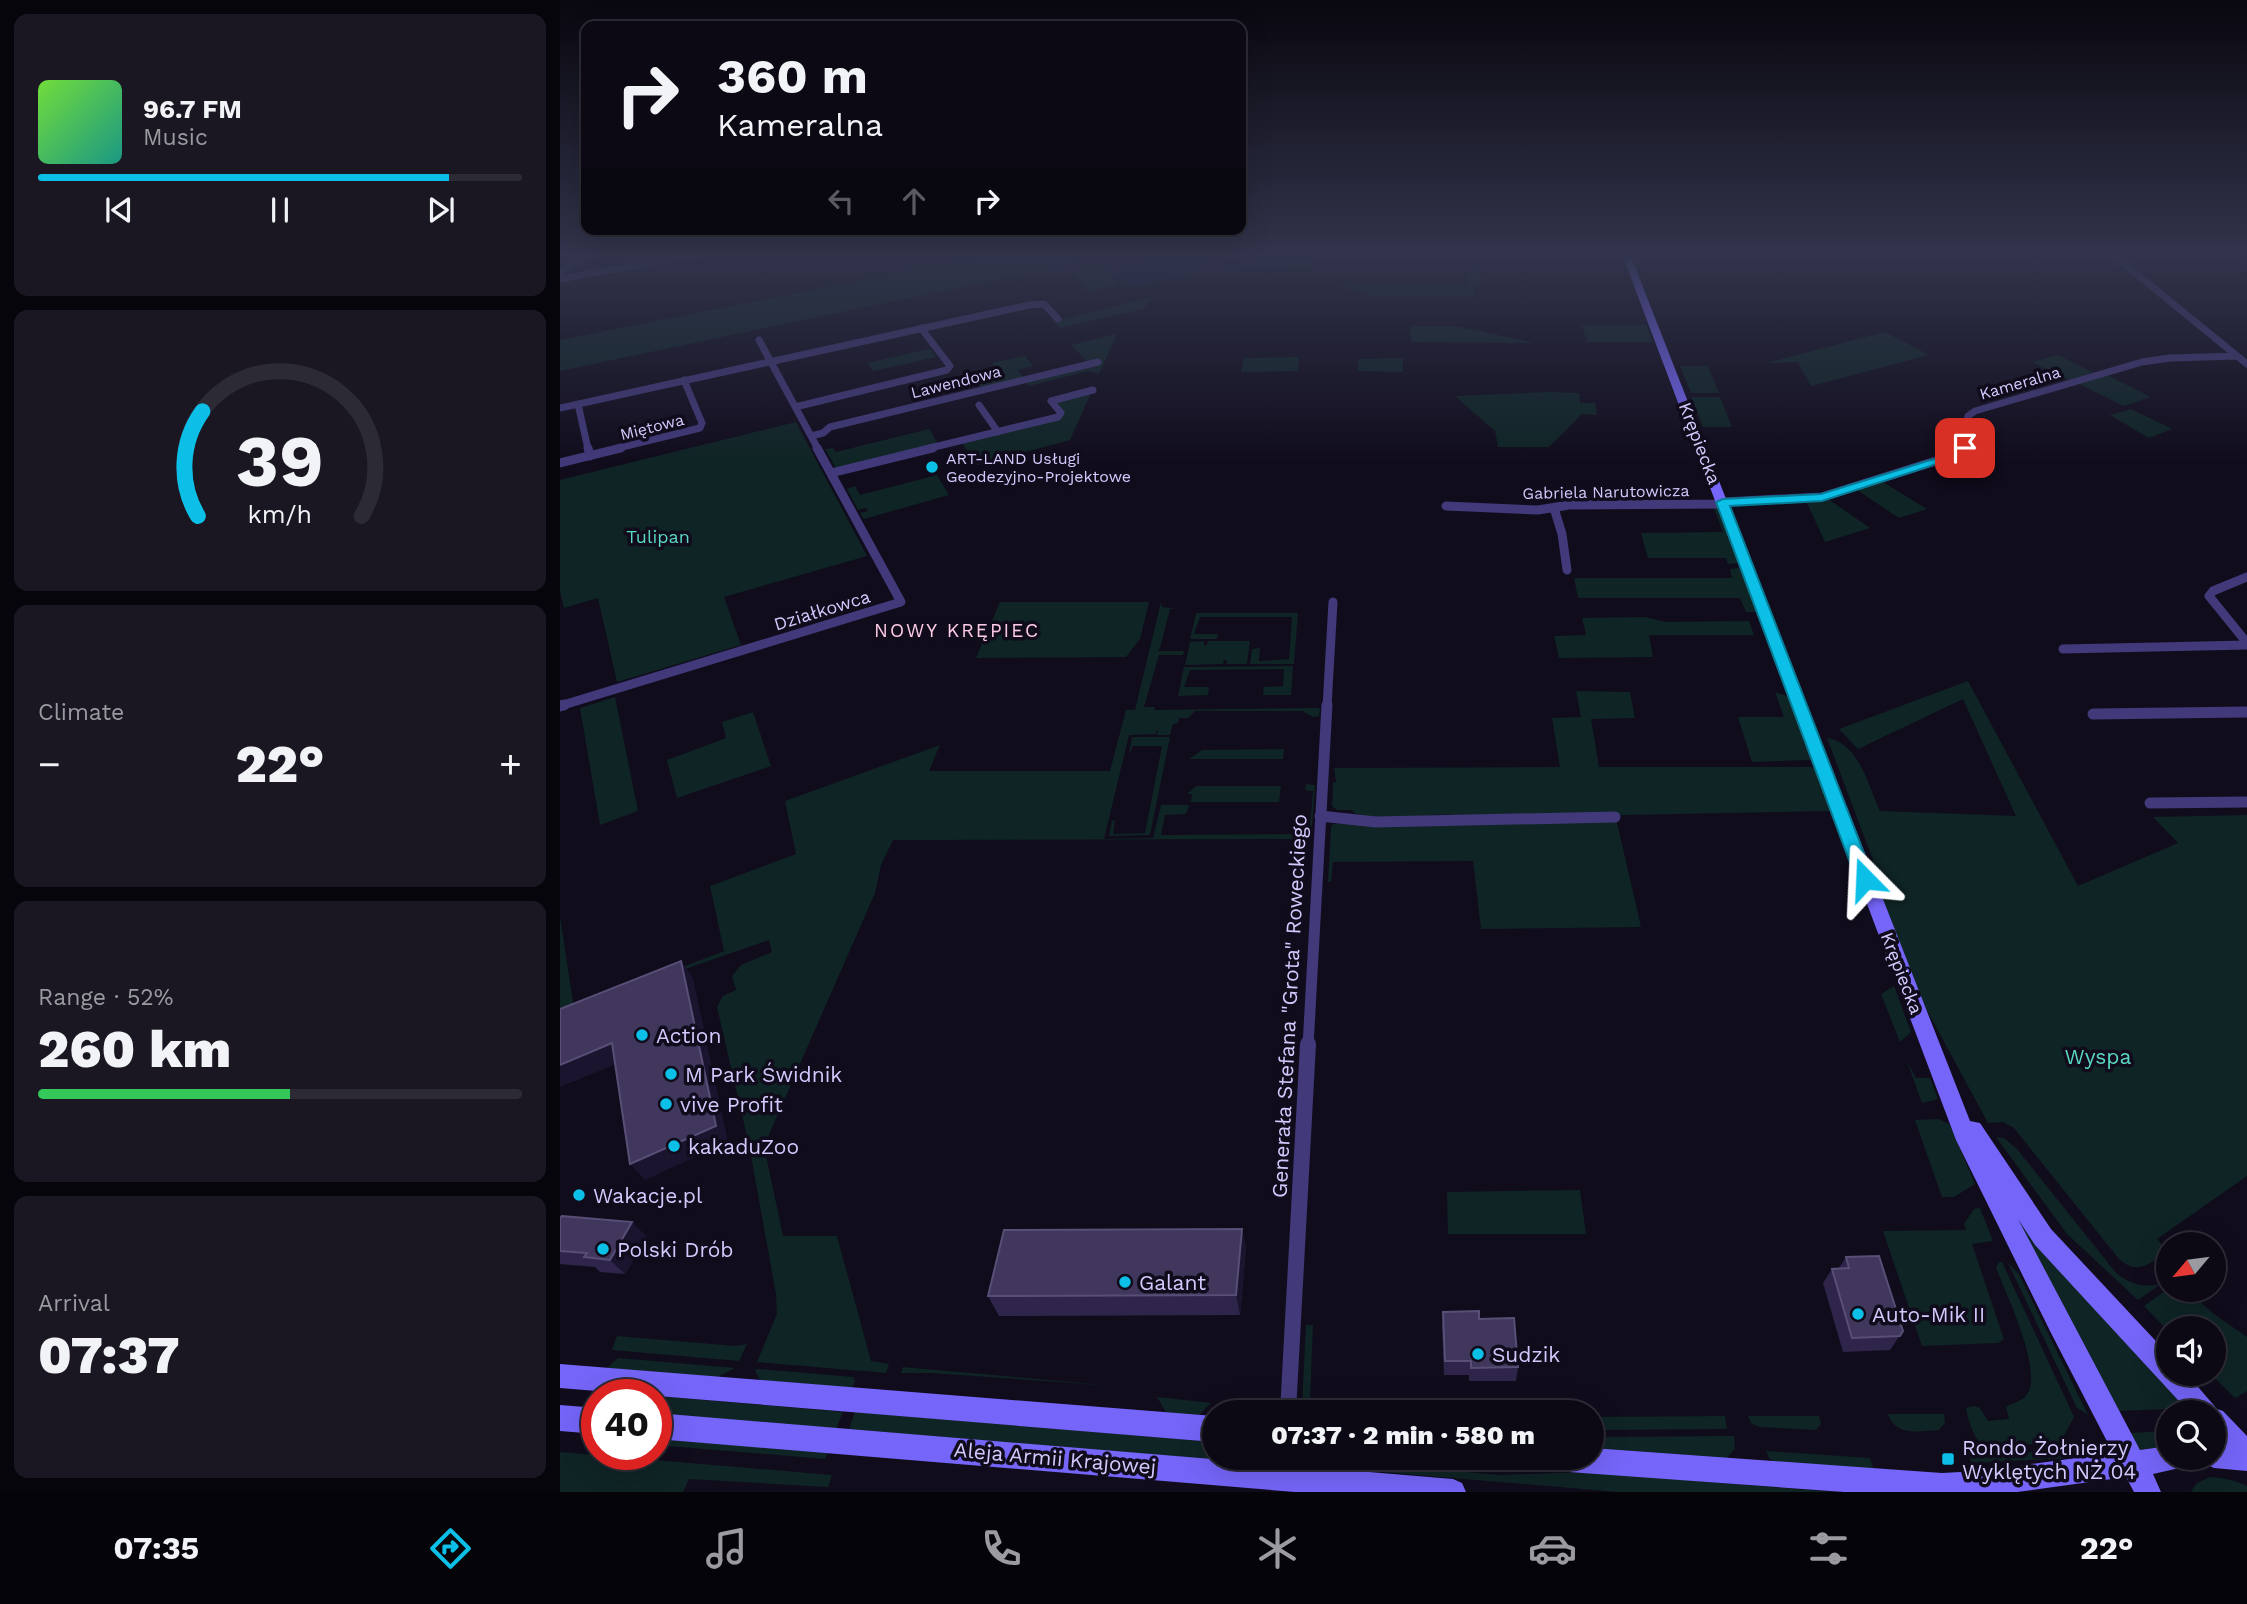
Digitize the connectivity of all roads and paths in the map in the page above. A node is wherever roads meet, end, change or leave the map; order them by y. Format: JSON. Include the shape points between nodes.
{"nodes":[{"id":1,"x":942,"y":324,"type":"edge"},
{"id":2,"x":1654,"y":324,"type":"edge"},
{"id":3,"x":2197,"y":324,"type":"edge"},
{"id":4,"x":921,"y":328,"type":"junction"},
{"id":5,"x":759,"y":340,"type":"dead end"},
{"id":6,"x":2237,"y":356,"type":"junction"},
{"id":7,"x":769,"y":362,"type":"junction"},
{"id":8,"x":1098,"y":362,"type":"dead end"},
{"id":9,"x":2247,"y":364,"type":"edge"},
{"id":10,"x":684,"y":380,"type":"junction"},
{"id":11,"x":1093,"y":390,"type":"dead end"},
{"id":12,"x":578,"y":404,"type":"junction"},
{"id":13,"x":979,"y":405,"type":"dead end"},
{"id":14,"x":795,"y":407,"type":"junction"},
{"id":15,"x":560,"y":408,"type":"edge"},
{"id":16,"x":998,"y":432,"type":"junction"},
{"id":17,"x":811,"y":436,"type":"junction"},
{"id":18,"x":590,"y":456,"type":"junction"},
{"id":19,"x":560,"y":463,"type":"edge"},
{"id":20,"x":831,"y":473,"type":"junction"},
{"id":21,"x":1723,"y":503,"type":"junction"},
{"id":22,"x":1446,"y":506,"type":"dead end"},
{"id":23,"x":1554,"y":508,"type":"junction"},
{"id":24,"x":1567,"y":570,"type":"dead end"},
{"id":25,"x":2247,"y":577,"type":"edge"},
{"id":26,"x":1333,"y":602,"type":"dead end"},
{"id":27,"x":2247,"y":644,"type":"edge"},
{"id":28,"x":2063,"y":649,"type":"dead end"},
{"id":29,"x":560,"y":706,"type":"edge"},
{"id":30,"x":2247,"y":712,"type":"edge"},
{"id":31,"x":2093,"y":714,"type":"dead end"},
{"id":32,"x":2247,"y":802,"type":"edge"},
{"id":33,"x":2150,"y":803,"type":"dead end"},
{"id":34,"x":1320,"y":816,"type":"junction"},
{"id":35,"x":1615,"y":817,"type":"dead end"},
{"id":36,"x":1940,"y":1073,"type":"junction"},
{"id":37,"x":2156,"y":1359,"type":"edge"},
{"id":38,"x":560,"y":1376,"type":"edge"},
{"id":39,"x":2181,"y":1386,"type":"edge"},
{"id":40,"x":1289,"y":1400,"type":"edge"},
{"id":41,"x":2195,"y":1400,"type":"edge"},
{"id":42,"x":560,"y":1418,"type":"edge"},
{"id":43,"x":581,"y":1420,"type":"edge"},
{"id":44,"x":672,"y":1427,"type":"edge"},
{"id":45,"x":1202,"y":1428,"type":"edge"},
{"id":46,"x":2226,"y":1433,"type":"edge"},
{"id":47,"x":2226,"y":1456,"type":"edge"},
{"id":48,"x":2247,"y":1457,"type":"edge"},
{"id":49,"x":2156,"y":1461,"type":"edge"},
{"id":50,"x":1604,"y":1462,"type":"edge"},
{"id":51,"x":2133,"y":1464,"type":"junction"},
{"id":52,"x":1453,"y":1492,"type":"edge"},
{"id":53,"x":2148,"y":1492,"type":"edge"}],
"edges":[{"from":1,"to":4,"type":"street"},
{"from":2,"to":21,"type":"street","name":"Krępiecka"},
{"from":3,"to":6,"type":"street"},
{"from":4,"to":7,"type":"street"},
{"from":4,"to":14,"type":"street","via":[[950,366],[947,370]]},
{"from":5,"to":7,"type":"street"},
{"from":6,"to":9,"type":"street"},
{"from":6,"to":21,"type":"street","name":"Kameralna","via":[[2142,362],[1975,411],[1968,416],[1961,453],[1822,497]]},
{"from":7,"to":10,"type":"street"},
{"from":7,"to":14,"type":"street"},
{"from":8,"to":17,"type":"street","name":"Lawendowa","via":[[830,427]]},
{"from":10,"to":12,"type":"street"},
{"from":10,"to":18,"type":"street","name":"Miętowa","via":[[700,428]]},
{"from":11,"to":16,"type":"street","via":[[1051,401],[1061,413],[1058,417]]},
{"from":12,"to":15,"type":"street"},
{"from":12,"to":18,"type":"street"},
{"from":13,"to":16,"type":"street"},
{"from":14,"to":17,"type":"street","name":"Działkowca"},
{"from":16,"to":20,"type":"street"},
{"from":17,"to":20,"type":"street","name":"Działkowca"},
{"from":18,"to":19,"type":"street","name":"Miętowa"},
{"from":20,"to":29,"type":"street","name":"Działkowca","via":[[901,602]]},
{"from":21,"to":23,"type":"street","name":"Gabriela Narutowicza"},
{"from":21,"to":36,"type":"street","name":"Krępiecka"},
{"from":22,"to":23,"type":"street","name":"Gabriela Narutowicza"},
{"from":23,"to":24,"type":"street"},
{"from":25,"to":27,"type":"street","via":[[2209,596]]},
{"from":26,"to":34,"type":"street","name":"Generała Stefana \"Grota\" Roweckiego"},
{"from":27,"to":28,"type":"street"},
{"from":30,"to":31,"type":"street"},
{"from":32,"to":33,"type":"street"},
{"from":34,"to":35,"type":"street","via":[[1376,822]]},
{"from":34,"to":40,"type":"street","name":"Generała Stefana \"Grota\" Roweckiego"},
{"from":36,"to":37,"type":"street","via":[[1988,1157],[2043,1237]]},
{"from":36,"to":51,"type":"street","name":"Krępiecka","via":[[1979,1167]]},
{"from":38,"to":45,"type":"street"},
{"from":39,"to":41,"type":"street"},
{"from":42,"to":43,"type":"street"},
{"from":44,"to":52,"type":"street","name":"Aleja Armii Krajowej"},
{"from":46,"to":48,"type":"street"},
{"from":47,"to":48,"type":"street"},
{"from":49,"to":51,"type":"street"},
{"from":50,"to":51,"type":"street","via":[[1942,1486]]},
{"from":51,"to":53,"type":"street","name":"Krępiecka"}]}
